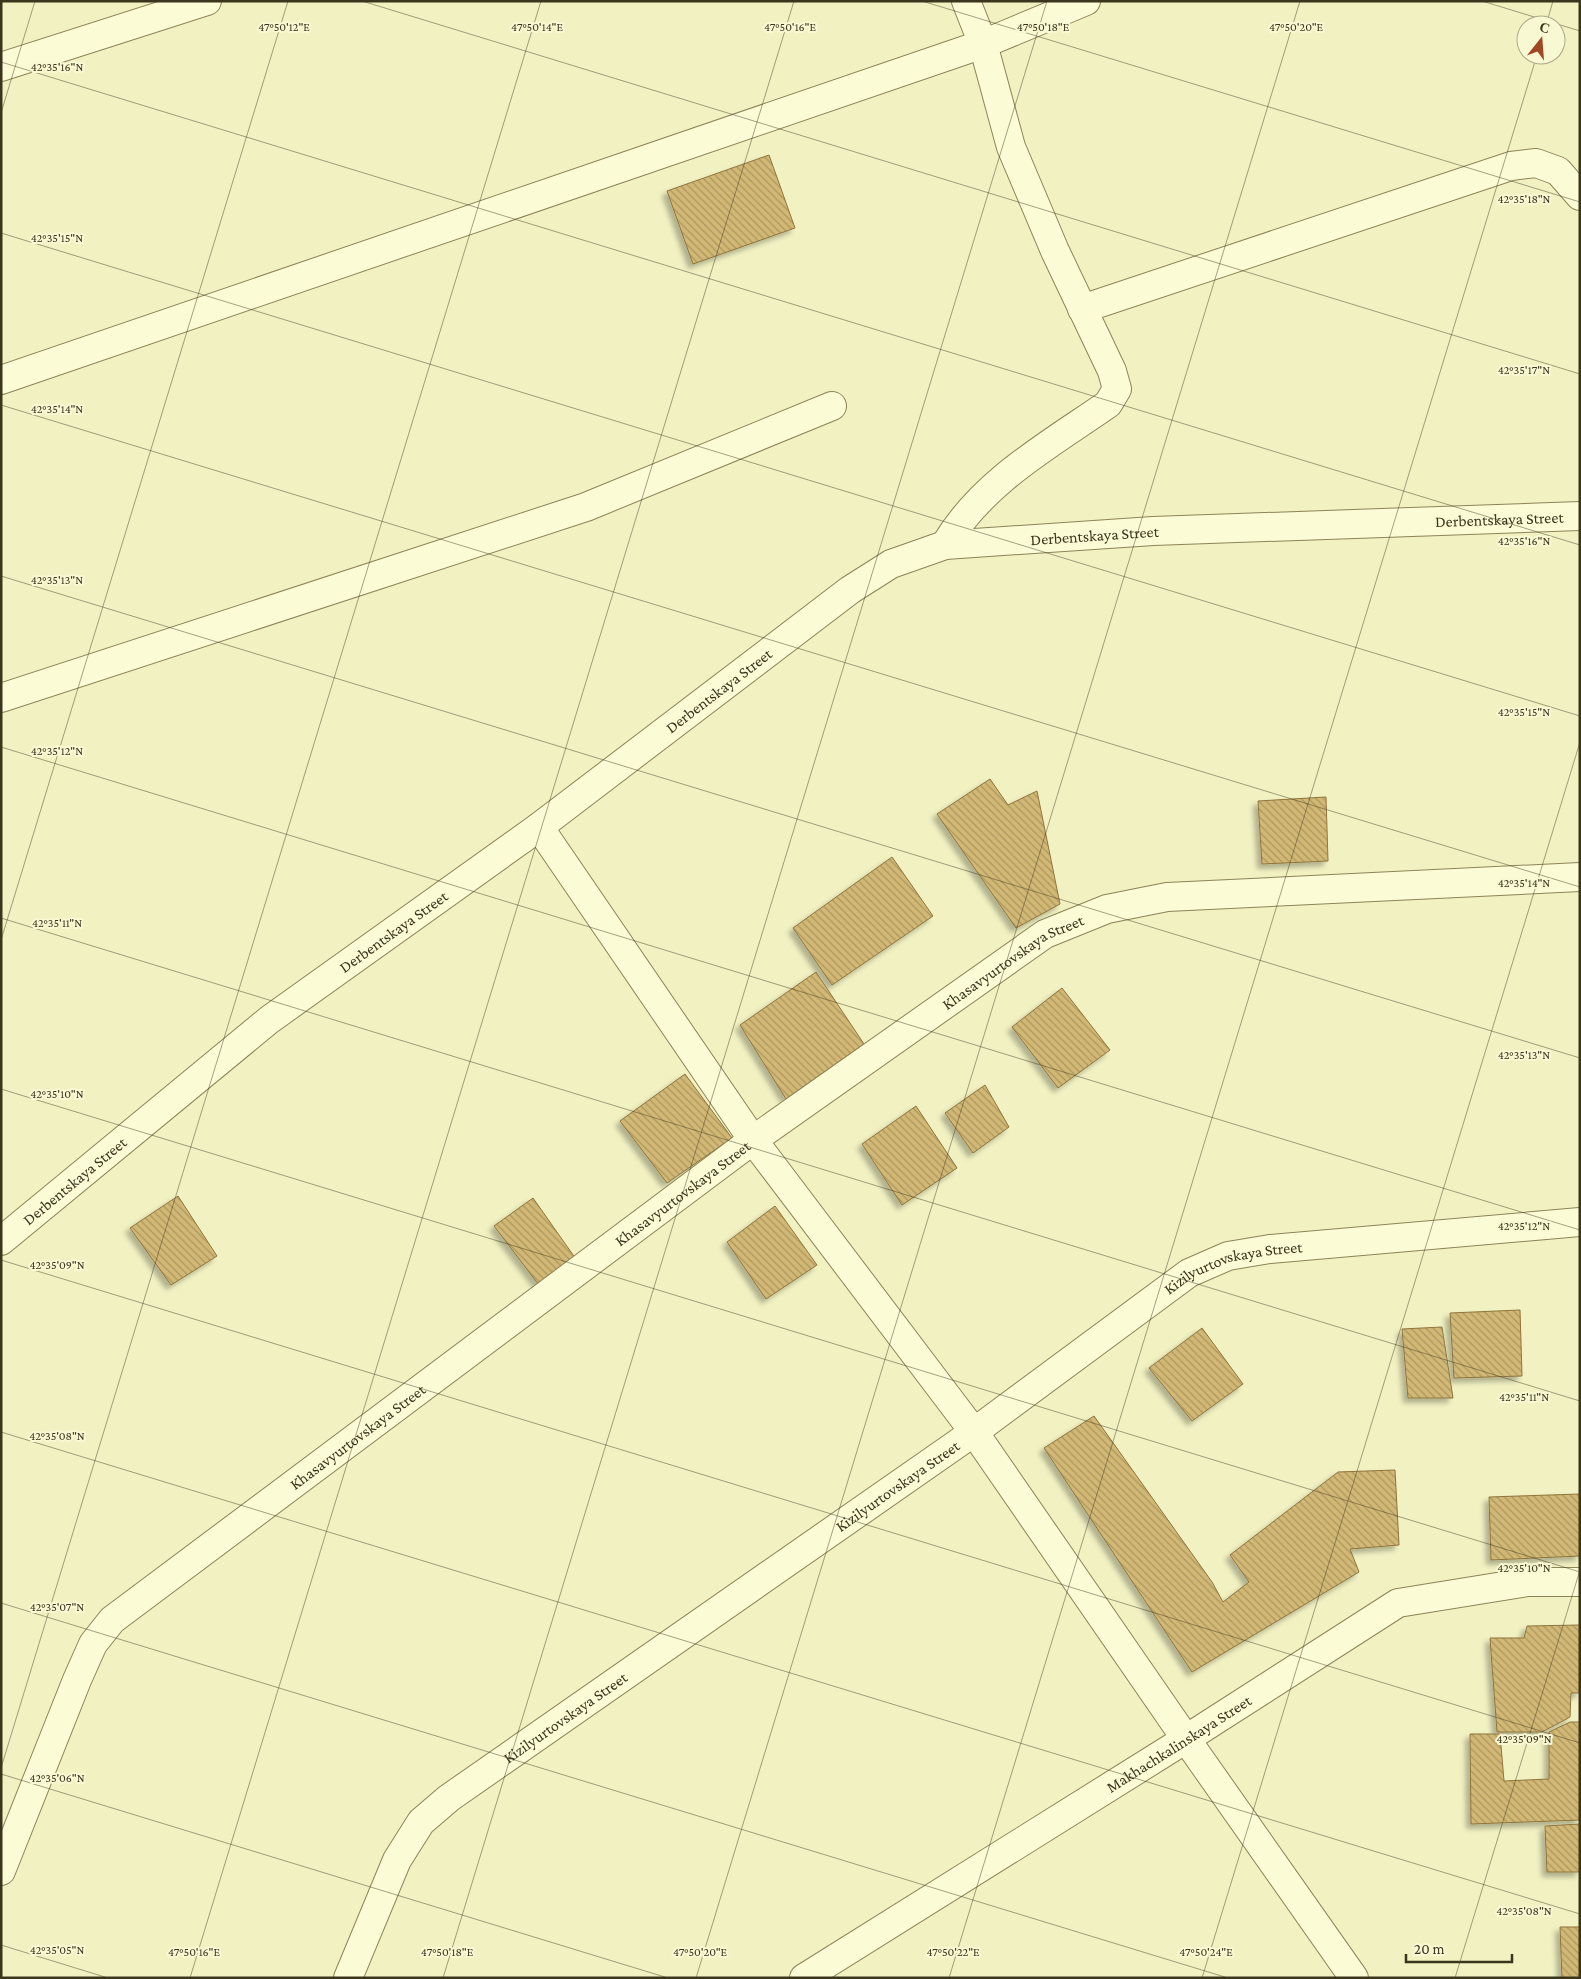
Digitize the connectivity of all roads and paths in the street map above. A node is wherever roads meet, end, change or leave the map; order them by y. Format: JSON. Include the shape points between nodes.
{"nodes":[{"id":1,"x":207,"y":1,"type":"edge"},
{"id":2,"x":966,"y":1,"type":"edge"},
{"id":3,"x":1086,"y":1,"type":"edge"},
{"id":4,"x":983,"y":44,"type":"junction"},
{"id":5,"x":1,"y":67,"type":"edge"},
{"id":6,"x":1580,"y":196,"type":"edge"},
{"id":7,"x":1082,"y":309,"type":"junction"},
{"id":8,"x":1,"y":380,"type":"edge"},
{"id":9,"x":832,"y":406,"type":"dead end"},
{"id":10,"x":1580,"y":516,"type":"edge"},
{"id":11,"x":945,"y":545,"type":"junction"},
{"id":12,"x":1,"y":698,"type":"edge"},
{"id":13,"x":539,"y":827,"type":"junction"},
{"id":14,"x":1580,"y":877,"type":"edge"},
{"id":15,"x":753,"y":1140,"type":"junction"},
{"id":16,"x":1580,"y":1222,"type":"edge"},
{"id":17,"x":1,"y":1242,"type":"edge"},
{"id":18,"x":974,"y":1432,"type":"junction"},
{"id":19,"x":1580,"y":1582,"type":"edge"},
{"id":20,"x":1186,"y":1739,"type":"junction"},
{"id":21,"x":1,"y":1871,"type":"edge"},
{"id":22,"x":348,"y":1978,"type":"edge"},
{"id":23,"x":804,"y":1978,"type":"edge"},
{"id":24,"x":1354,"y":1978,"type":"edge"}],
"edges":[{"from":1,"to":5,"type":"street"},
{"from":2,"to":4,"type":"street"},
{"from":3,"to":4,"type":"street"},
{"from":4,"to":7,"type":"street","via":[[1011,147]]},
{"from":4,"to":8,"type":"street"},
{"from":6,"to":7,"type":"street","via":[[1558,171],[1536,163],[1511,166]]},
{"from":7,"to":11,"type":"street","via":[[1112,371],[1116,390],[1108,404],[1002,478],[958,523]]},
{"from":9,"to":12,"type":"street","via":[[586,507]]},
{"from":10,"to":11,"type":"street","name":"Derbentskaya Street","via":[[1153,531]]},
{"from":11,"to":13,"type":"street","name":"Derbentskaya Street","via":[[891,564],[850,590]]},
{"from":13,"to":15,"type":"street"},
{"from":13,"to":17,"type":"street","name":"Derbentskaya Street","via":[[269,1020]]},
{"from":14,"to":15,"type":"street","name":"Khasavyurtovskaya Street","via":[[1168,897],[1107,909],[1045,934]]},
{"from":15,"to":18,"type":"street"},
{"from":15,"to":21,"type":"street","name":"Khasavyurtovskaya Street","via":[[112,1620],[93,1644],[81,1671]]},
{"from":16,"to":18,"type":"street","name":"Kizilyurtovskaya Street","via":[[1270,1248],[1228,1256],[1189,1273]]},
{"from":18,"to":20,"type":"street"},
{"from":18,"to":22,"type":"street","name":"Kizilyurtovskaya Street","via":[[449,1798],[421,1822],[397,1860]]},
{"from":19,"to":20,"type":"street","name":"Makhachkalinskaya Street","via":[[1528,1582],[1398,1603]]},
{"from":20,"to":23,"type":"street","name":"Makhachkalinskaya Street"},
{"from":20,"to":24,"type":"street"}]}
